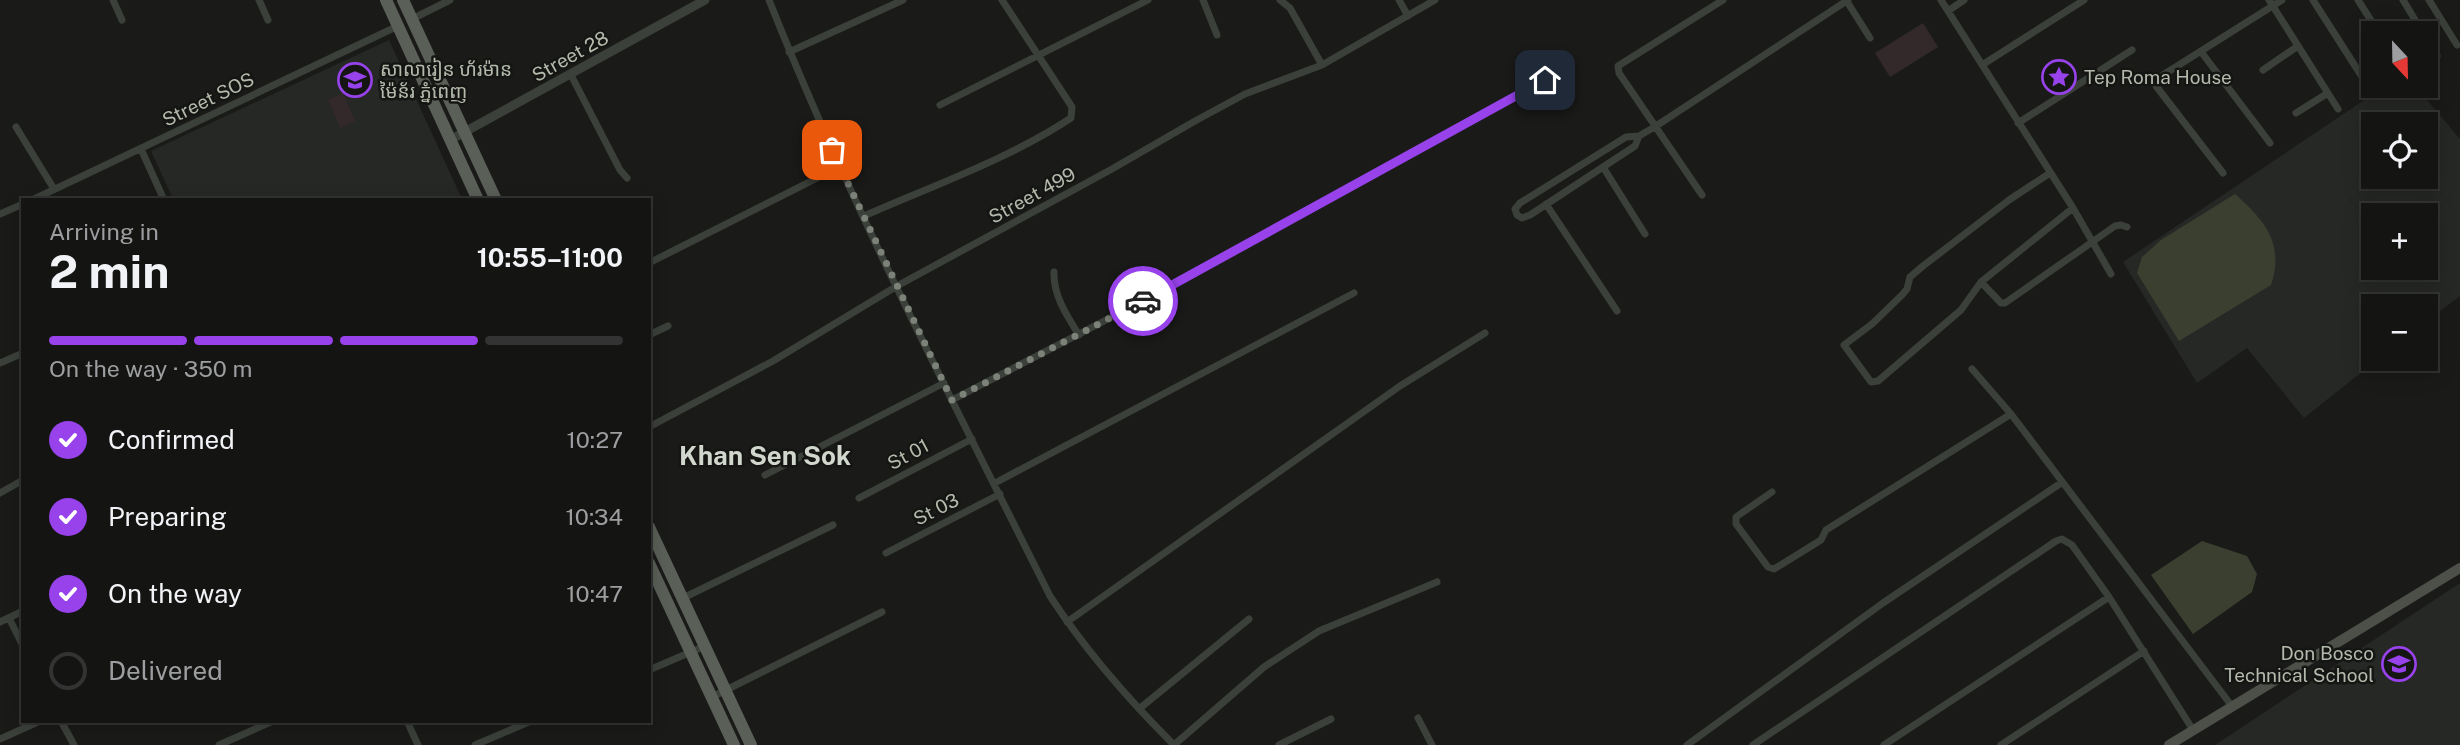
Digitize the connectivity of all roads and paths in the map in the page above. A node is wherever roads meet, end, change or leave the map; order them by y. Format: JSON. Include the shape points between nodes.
{"nodes":[{"id":1,"x":113,"y":0,"type":"edge"},
{"id":2,"x":259,"y":0,"type":"edge"},
{"id":3,"x":386,"y":0,"type":"edge"},
{"id":4,"x":403,"y":0,"type":"edge"},
{"id":5,"x":450,"y":0,"type":"edge"},
{"id":6,"x":705,"y":0,"type":"edge"},
{"id":7,"x":769,"y":0,"type":"edge"},
{"id":8,"x":903,"y":0,"type":"edge"},
{"id":9,"x":1002,"y":0,"type":"edge"},
{"id":10,"x":1148,"y":0,"type":"edge"},
{"id":11,"x":1203,"y":0,"type":"edge"},
{"id":12,"x":1280,"y":0,"type":"edge"},
{"id":13,"x":1399,"y":0,"type":"edge"},
{"id":14,"x":1435,"y":0,"type":"edge"},
{"id":15,"x":1723,"y":0,"type":"edge"},
{"id":16,"x":1847,"y":0,"type":"edge"},
{"id":17,"x":1941,"y":0,"type":"edge"},
{"id":18,"x":1964,"y":0,"type":"edge"},
{"id":19,"x":2084,"y":0,"type":"edge"},
{"id":20,"x":2282,"y":0,"type":"edge"},
{"id":21,"x":2313,"y":0,"type":"edge"},
{"id":22,"x":2358,"y":0,"type":"edge"},
{"id":23,"x":2403,"y":0,"type":"edge"},
{"id":24,"x":2429,"y":0,"type":"edge"},
{"id":25,"x":2271,"y":3,"type":"edge"},
{"id":26,"x":1948,"y":10,"type":"junction"},
{"id":27,"x":1408,"y":16,"type":"junction"},
{"id":28,"x":412,"y":19,"type":"junction"},
{"id":29,"x":122,"y":20,"type":"dead end"},
{"id":30,"x":268,"y":20,"type":"dead end"},
{"id":31,"x":2371,"y":21,"type":"edge"},
{"id":32,"x":2416,"y":21,"type":"edge"},
{"id":33,"x":398,"y":26,"type":"junction"},
{"id":34,"x":1217,"y":35,"type":"dead end"},
{"id":35,"x":1870,"y":38,"type":"dead end"},
{"id":36,"x":2457,"y":45,"type":"dead end"},
{"id":37,"x":2298,"y":47,"type":"junction"},
{"id":38,"x":2133,"y":50,"type":"dead end"},
{"id":39,"x":789,"y":52,"type":"junction"},
{"id":40,"x":2202,"y":53,"type":"junction"},
{"id":41,"x":1038,"y":56,"type":"junction"},
{"id":42,"x":1322,"y":65,"type":"junction"},
{"id":43,"x":1982,"y":65,"type":"junction"},
{"id":44,"x":1567,"y":68,"type":"dead end"},
{"id":45,"x":2263,"y":70,"type":"dead end"},
{"id":46,"x":571,"y":75,"type":"junction"},
{"id":47,"x":2361,"y":75,"type":"edge"},
{"id":48,"x":2328,"y":93,"type":"junction"},
{"id":49,"x":940,"y":105,"type":"dead end"},
{"id":50,"x":2338,"y":109,"type":"dead end"},
{"id":51,"x":2296,"y":113,"type":"dead end"},
{"id":52,"x":2018,"y":123,"type":"junction"},
{"id":53,"x":1656,"y":126,"type":"junction"},
{"id":54,"x":16,"y":127,"type":"dead end"},
{"id":55,"x":465,"y":134,"type":"junction"},
{"id":56,"x":1639,"y":136,"type":"junction"},
{"id":57,"x":450,"y":140,"type":"junction"},
{"id":58,"x":2270,"y":143,"type":"dead end"},
{"id":59,"x":141,"y":149,"type":"junction"},
{"id":60,"x":839,"y":167,"type":"junction"},
{"id":61,"x":1603,"y":167,"type":"junction"},
{"id":62,"x":2050,"y":173,"type":"junction"},
{"id":63,"x":2223,"y":173,"type":"dead end"},
{"id":64,"x":627,"y":178,"type":"dead end"},
{"id":65,"x":54,"y":189,"type":"junction"},
{"id":66,"x":1702,"y":195,"type":"dead end"},
{"id":67,"x":36,"y":198,"type":"edge"},
{"id":68,"x":163,"y":198,"type":"edge"},
{"id":69,"x":477,"y":198,"type":"edge"},
{"id":70,"x":495,"y":198,"type":"edge"},
{"id":71,"x":1546,"y":204,"type":"junction"},
{"id":72,"x":21,"y":205,"type":"edge"},
{"id":73,"x":2073,"y":208,"type":"junction"},
{"id":74,"x":0,"y":214,"type":"edge"},
{"id":75,"x":864,"y":216,"type":"junction"},
{"id":76,"x":2127,"y":228,"type":"dead end"},
{"id":77,"x":1645,"y":234,"type":"dead end"},
{"id":78,"x":2093,"y":243,"type":"junction"},
{"id":79,"x":651,"y":263,"type":"edge"},
{"id":80,"x":1054,"y":272,"type":"dead end"},
{"id":81,"x":2111,"y":274,"type":"dead end"},
{"id":82,"x":1981,"y":282,"type":"junction"},
{"id":83,"x":897,"y":286,"type":"junction"},
{"id":84,"x":1354,"y":293,"type":"dead end"},
{"id":85,"x":1617,"y":311,"type":"dead end"},
{"id":86,"x":668,"y":326,"type":"dead end"},
{"id":87,"x":1485,"y":333,"type":"dead end"},
{"id":88,"x":651,"y":334,"type":"edge"},
{"id":89,"x":1079,"y":335,"type":"junction"},
{"id":90,"x":21,"y":354,"type":"edge"},
{"id":91,"x":0,"y":363,"type":"edge"},
{"id":92,"x":1972,"y":369,"type":"dead end"},
{"id":93,"x":944,"y":383,"type":"junction"},
{"id":94,"x":952,"y":400,"type":"junction"},
{"id":95,"x":2011,"y":414,"type":"junction"},
{"id":96,"x":651,"y":426,"type":"edge"},
{"id":97,"x":972,"y":439,"type":"junction"},
{"id":98,"x":765,"y":475,"type":"dead end"},
{"id":99,"x":21,"y":481,"type":"edge"},
{"id":100,"x":995,"y":483,"type":"junction"},
{"id":101,"x":2061,"y":483,"type":"junction"},
{"id":102,"x":1772,"y":492,"type":"dead end"},
{"id":103,"x":0,"y":493,"type":"edge"},
{"id":104,"x":1000,"y":494,"type":"junction"},
{"id":105,"x":859,"y":498,"type":"dead end"},
{"id":106,"x":833,"y":525,"type":"dead end"},
{"id":107,"x":651,"y":531,"type":"edge"},
{"id":108,"x":886,"y":553,"type":"dead end"},
{"id":109,"x":651,"y":567,"type":"edge"},
{"id":110,"x":2460,"y":568,"type":"edge"},
{"id":111,"x":1437,"y":582,"type":"dead end"},
{"id":112,"x":2109,"y":597,"type":"junction"},
{"id":113,"x":682,"y":598,"type":"junction"},
{"id":114,"x":21,"y":612,"type":"edge"},
{"id":115,"x":882,"y":612,"type":"dead end"},
{"id":116,"x":9,"y":618,"type":"junction"},
{"id":117,"x":1249,"y":618,"type":"dead end"},
{"id":118,"x":0,"y":622,"type":"edge"},
{"id":119,"x":1067,"y":622,"type":"junction"},
{"id":120,"x":21,"y":642,"type":"edge"},
{"id":121,"x":705,"y":646,"type":"junction"},
{"id":122,"x":2144,"y":651,"type":"junction"},
{"id":123,"x":691,"y":652,"type":"junction"},
{"id":124,"x":651,"y":669,"type":"edge"},
{"id":125,"x":726,"y":691,"type":"junction"},
{"id":126,"x":712,"y":697,"type":"junction"},
{"id":127,"x":2231,"y":705,"type":"junction"},
{"id":128,"x":1139,"y":709,"type":"junction"},
{"id":129,"x":1418,"y":718,"type":"dead end"},
{"id":130,"x":1331,"y":719,"type":"dead end"},
{"id":131,"x":36,"y":723,"type":"edge"},
{"id":132,"x":62,"y":723,"type":"edge"},
{"id":133,"x":268,"y":723,"type":"edge"},
{"id":134,"x":408,"y":723,"type":"edge"},
{"id":135,"x":526,"y":723,"type":"edge"},
{"id":136,"x":2193,"y":730,"type":"junction"},
{"id":137,"x":0,"y":739,"type":"edge"},
{"id":138,"x":74,"y":745,"type":"edge"},
{"id":139,"x":219,"y":745,"type":"edge"},
{"id":140,"x":418,"y":745,"type":"edge"},
{"id":141,"x":475,"y":745,"type":"edge"},
{"id":142,"x":734,"y":745,"type":"edge"},
{"id":143,"x":751,"y":745,"type":"edge"},
{"id":144,"x":1279,"y":745,"type":"edge"},
{"id":145,"x":1433,"y":745,"type":"edge"},
{"id":146,"x":1687,"y":745,"type":"edge"},
{"id":147,"x":1753,"y":745,"type":"edge"},
{"id":148,"x":1884,"y":745,"type":"edge"},
{"id":149,"x":2001,"y":745,"type":"edge"},
{"id":150,"x":2169,"y":745,"type":"edge"}],
"edges":[{"from":1,"to":29,"type":"street"},
{"from":2,"to":30,"type":"street"},
{"from":3,"to":33,"type":"main road"},
{"from":4,"to":28,"type":"main road"},
{"from":5,"to":28,"type":"street"},
{"from":6,"to":46,"type":"street","name":"Street 28"},
{"from":7,"to":39,"type":"street"},
{"from":8,"to":39,"type":"street"},
{"from":9,"to":41,"type":"street"},
{"from":10,"to":41,"type":"street"},
{"from":11,"to":34,"type":"street"},
{"from":12,"to":42,"type":"street","via":[[1290,8]]},
{"from":13,"to":27,"type":"street"},
{"from":14,"to":27,"type":"street","name":"Street 499"},
{"from":15,"to":53,"type":"street","via":[[1618,66]]},
{"from":16,"to":35,"type":"street"},
{"from":16,"to":53,"type":"street"},
{"from":17,"to":26,"type":"street"},
{"from":18,"to":26,"type":"street"},
{"from":19,"to":43,"type":"street"},
{"from":20,"to":25,"type":"street"},
{"from":21,"to":47,"type":"street"},
{"from":22,"to":31,"type":"street"},
{"from":23,"to":32,"type":"street"},
{"from":24,"to":36,"type":"street"},
{"from":25,"to":37,"type":"street"},
{"from":25,"to":40,"type":"street"},
{"from":26,"to":43,"type":"street"},
{"from":27,"to":42,"type":"street","name":"Street 499"},
{"from":28,"to":55,"type":"main road"},
{"from":33,"to":57,"type":"main road"},
{"from":33,"to":59,"type":"street","name":"Street SOS"},
{"from":37,"to":45,"type":"street"},
{"from":37,"to":48,"type":"street"},
{"from":38,"to":52,"type":"street"},
{"from":39,"to":60,"type":"street"},
{"from":40,"to":58,"type":"street"},
{"from":40,"to":63,"type":"street","via":[[2155,80],[2156,86]]},
{"from":41,"to":49,"type":"street"},
{"from":41,"to":75,"type":"street","via":[[1072,107],[1071,118],[976,167]]},
{"from":42,"to":83,"type":"street","name":"Street 499","via":[[1245,94]]},
{"from":43,"to":52,"type":"street"},
{"from":44,"to":89,"type":"street"},
{"from":46,"to":55,"type":"street","name":"Street 28"},
{"from":46,"to":64,"type":"street"},
{"from":48,"to":50,"type":"street"},
{"from":48,"to":51,"type":"street"},
{"from":52,"to":62,"type":"street"},
{"from":53,"to":56,"type":"street"},
{"from":53,"to":66,"type":"street"},
{"from":54,"to":65,"type":"street"},
{"from":55,"to":57,"type":"street","name":"Street 28"},
{"from":55,"to":70,"type":"main road"},
{"from":56,"to":61,"type":"street","via":[[1635,146]]},
{"from":56,"to":71,"type":"street","via":[[1626,136],[1515,209],[1522,218]]},
{"from":57,"to":69,"type":"main road"},
{"from":59,"to":65,"type":"street","name":"Street SOS"},
{"from":59,"to":68,"type":"street"},
{"from":60,"to":75,"type":"street"},
{"from":60,"to":79,"type":"street"},
{"from":61,"to":71,"type":"street"},
{"from":61,"to":77,"type":"street"},
{"from":62,"to":73,"type":"street"},
{"from":62,"to":82,"type":"street","via":[[1923,265],[1910,277],[1902,295],[1844,345],[1871,382],[1878,381],[1961,310]]},
{"from":65,"to":67,"type":"street","name":"Street SOS"},
{"from":71,"to":85,"type":"street"},
{"from":72,"to":74,"type":"street"},
{"from":73,"to":78,"type":"street"},
{"from":73,"to":82,"type":"street"},
{"from":75,"to":83,"type":"street"},
{"from":76,"to":78,"type":"street","via":[[2115,226]]},
{"from":78,"to":81,"type":"street"},
{"from":78,"to":82,"type":"street","via":[[2005,303]]},
{"from":80,"to":89,"type":"street","via":[[1056,292]]},
{"from":83,"to":93,"type":"street"},
{"from":83,"to":96,"type":"street","name":"Street 499","via":[[773,361]]},
{"from":84,"to":100,"type":"street"},
{"from":86,"to":88,"type":"street"},
{"from":87,"to":119,"type":"street","via":[[1400,386]]},
{"from":89,"to":94,"type":"street"},
{"from":90,"to":91,"type":"street"},
{"from":92,"to":95,"type":"street"},
{"from":93,"to":94,"type":"street"},
{"from":93,"to":98,"type":"street"},
{"from":94,"to":97,"type":"street"},
{"from":95,"to":101,"type":"street"},
{"from":95,"to":102,"type":"street","via":[[1848,515],[1826,530],[1821,540],[1774,569],[1768,567],[1735,517]]},
{"from":97,"to":100,"type":"street"},
{"from":97,"to":105,"type":"street","name":"St 01"},
{"from":99,"to":103,"type":"street"},
{"from":100,"to":104,"type":"street"},
{"from":101,"to":127,"type":"street"},
{"from":101,"to":146,"type":"street","via":[[1883,603]]},
{"from":104,"to":108,"type":"street","name":"St 03"},
{"from":104,"to":119,"type":"street"},
{"from":106,"to":113,"type":"street"},
{"from":107,"to":113,"type":"main road"},
{"from":109,"to":123,"type":"main road"},
{"from":110,"to":127,"type":"main road"},
{"from":111,"to":128,"type":"street","via":[[1319,631],[1264,667],[1174,745]]},
{"from":112,"to":122,"type":"street"},
{"from":112,"to":147,"type":"street","via":[[2072,545],[2056,541]]},
{"from":112,"to":148,"type":"street"},
{"from":113,"to":121,"type":"main road"},
{"from":114,"to":116,"type":"street"},
{"from":115,"to":125,"type":"street"},
{"from":116,"to":118,"type":"street"},
{"from":116,"to":120,"type":"street"},
{"from":117,"to":128,"type":"street"},
{"from":119,"to":128,"type":"street"},
{"from":121,"to":123,"type":"street"},
{"from":121,"to":125,"type":"main road"},
{"from":122,"to":136,"type":"street"},
{"from":122,"to":149,"type":"street"},
{"from":123,"to":124,"type":"street"},
{"from":123,"to":126,"type":"main road"},
{"from":125,"to":126,"type":"street"},
{"from":125,"to":143,"type":"main road"},
{"from":126,"to":142,"type":"main road"},
{"from":127,"to":136,"type":"main road"},
{"from":129,"to":145,"type":"street"},
{"from":130,"to":144,"type":"street"},
{"from":131,"to":137,"type":"street"},
{"from":132,"to":138,"type":"street"},
{"from":133,"to":139,"type":"street"},
{"from":134,"to":140,"type":"street"},
{"from":135,"to":141,"type":"street"},
{"from":136,"to":150,"type":"main road"}]}
